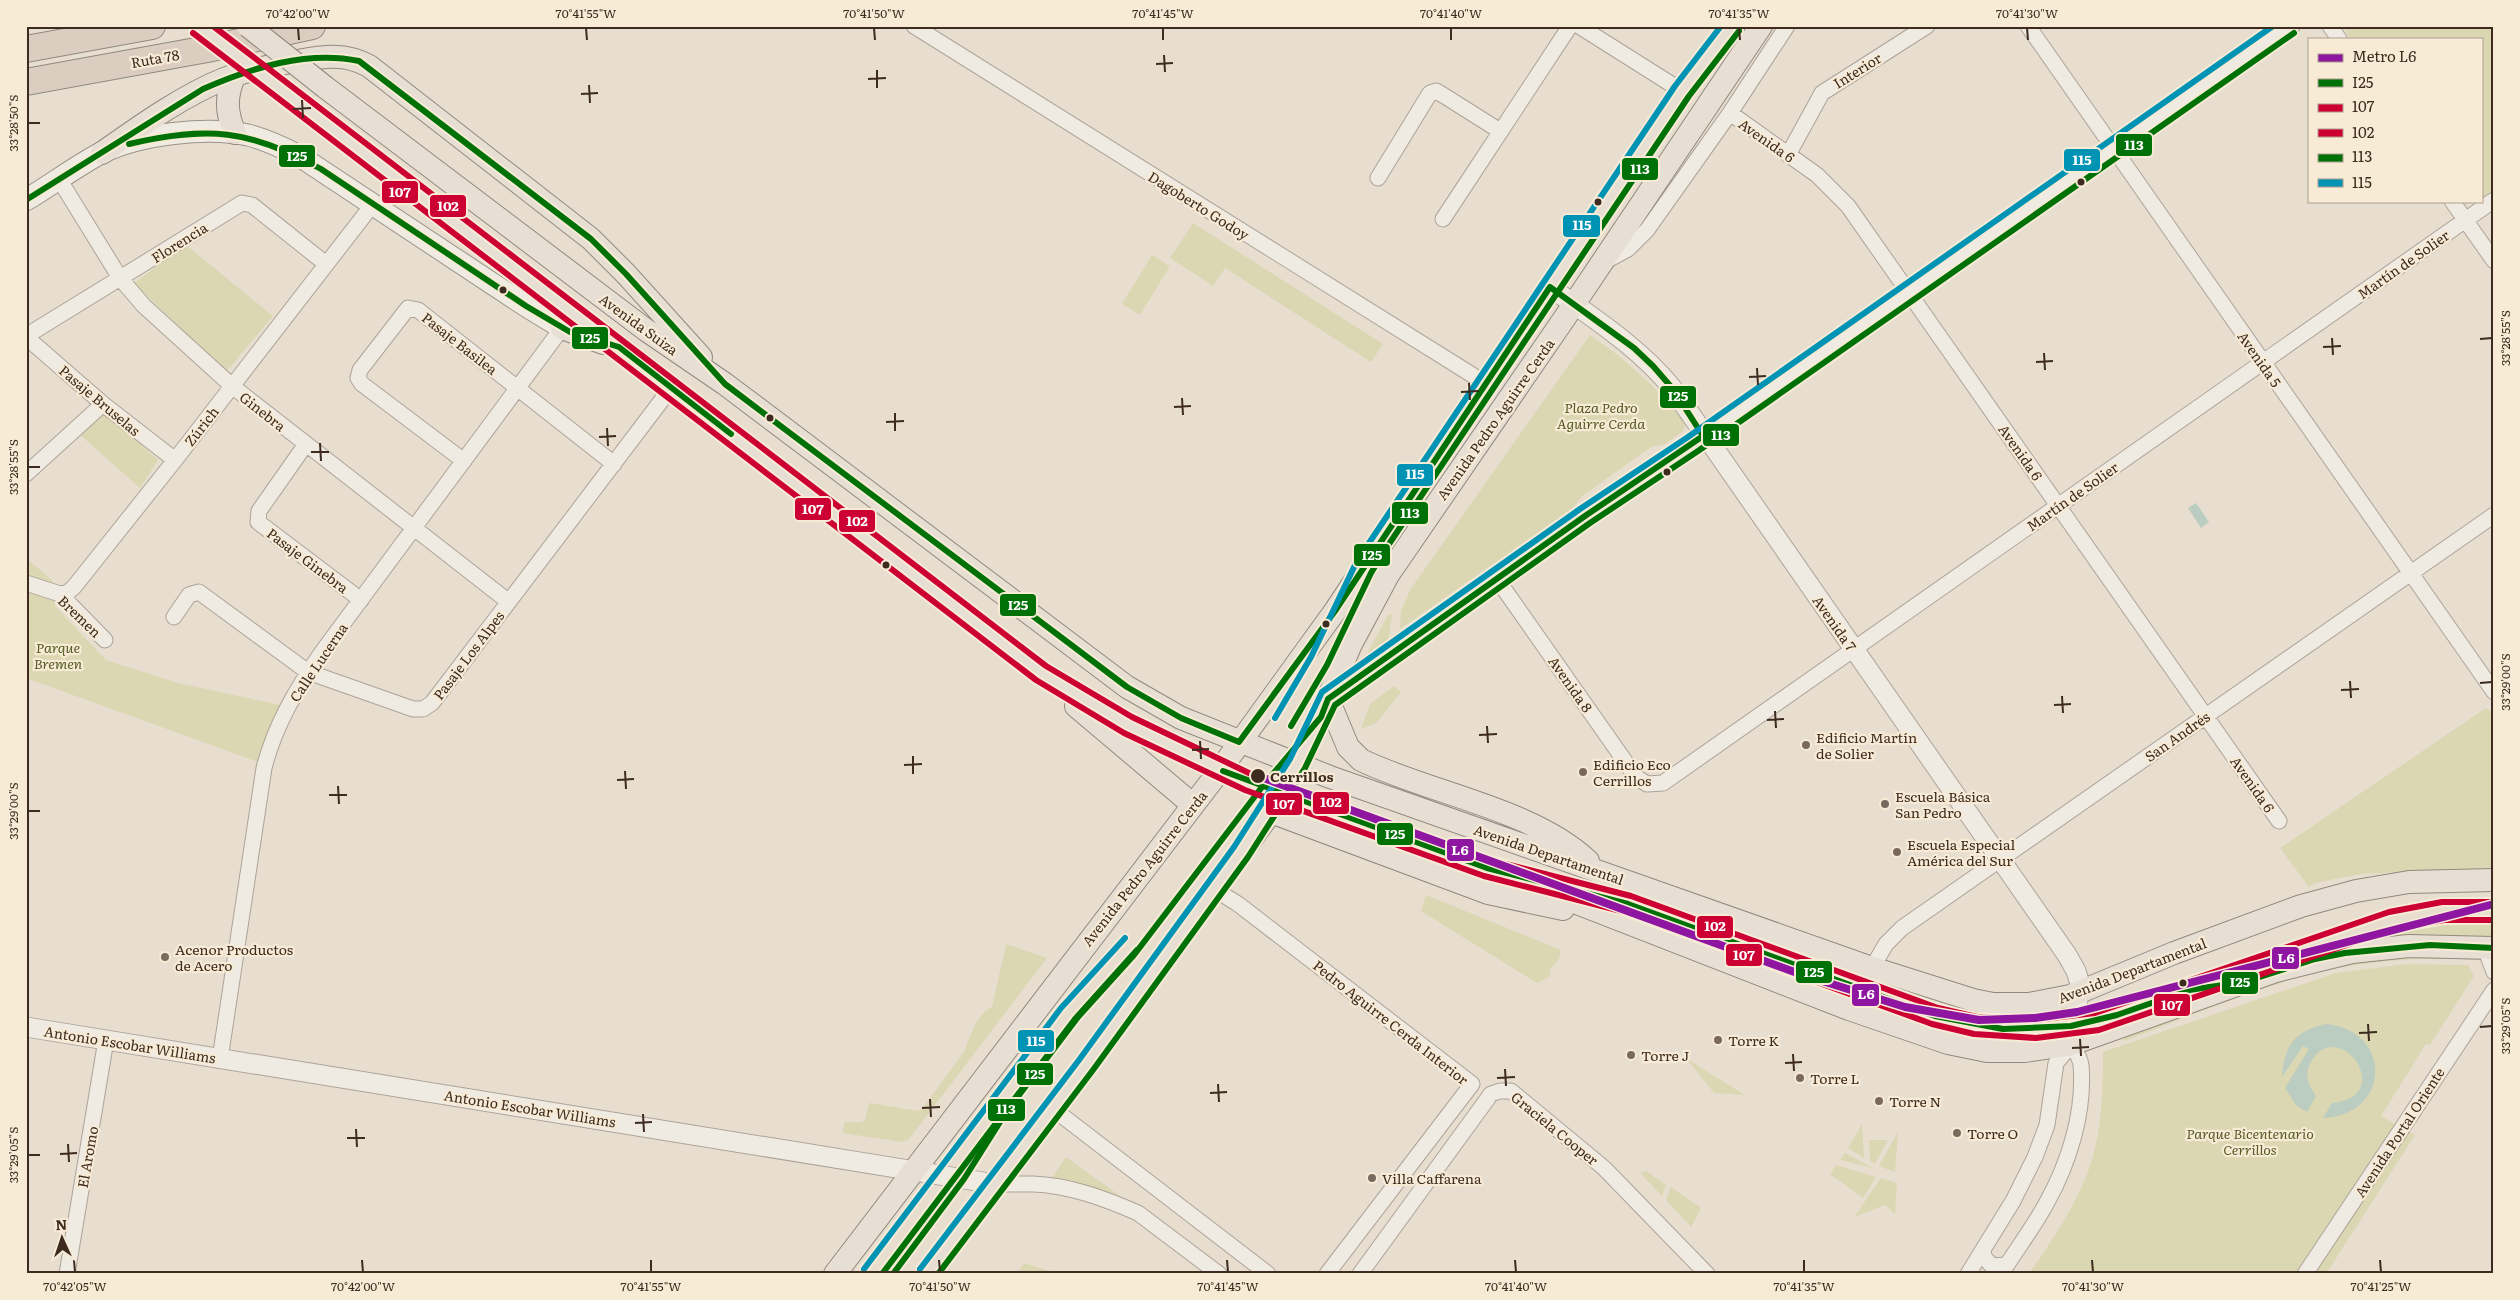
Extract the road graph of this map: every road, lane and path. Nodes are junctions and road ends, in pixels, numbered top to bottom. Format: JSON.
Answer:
{"nodes":[{"id":1,"x":152,"y":26,"type":"edge"},
{"id":2,"x":198,"y":26,"type":"edge"},
{"id":3,"x":248,"y":26,"type":"edge"},
{"id":4,"x":312,"y":26,"type":"edge"},
{"id":5,"x":914,"y":26,"type":"edge"},
{"id":6,"x":1570,"y":26,"type":"edge"},
{"id":7,"x":1579,"y":26,"type":"edge"},
{"id":8,"x":1761,"y":26,"type":"edge"},
{"id":9,"x":1787,"y":26,"type":"edge"},
{"id":10,"x":1927,"y":26,"type":"edge"},
{"id":11,"x":2028,"y":26,"type":"edge"},
{"id":12,"x":2289,"y":26,"type":"edge"},
{"id":13,"x":2330,"y":26,"type":"edge"},
{"id":14,"x":1729,"y":28,"type":"edge"},
{"id":15,"x":2338,"y":38,"type":"edge"},
{"id":16,"x":26,"y":49,"type":"edge"},
{"id":17,"x":235,"y":75,"type":"junction"},
{"id":18,"x":26,"y":82,"type":"edge"},
{"id":19,"x":1682,"y":92,"type":"junction"},
{"id":20,"x":1730,"y":114,"type":"junction"},
{"id":21,"x":1500,"y":132,"type":"junction"},
{"id":22,"x":235,"y":133,"type":"junction"},
{"id":23,"x":2113,"y":149,"type":"junction"},
{"id":24,"x":102,"y":153,"type":"junction"},
{"id":25,"x":1788,"y":155,"type":"junction"},
{"id":26,"x":1378,"y":178,"type":"dead end"},
{"id":27,"x":59,"y":180,"type":"junction"},
{"id":28,"x":26,"y":200,"type":"edge"},
{"id":29,"x":2494,"y":200,"type":"edge"},
{"id":30,"x":2453,"y":202,"type":"edge"},
{"id":31,"x":373,"y":204,"type":"junction"},
{"id":32,"x":1443,"y":219,"type":"dead end"},
{"id":33,"x":2465,"y":220,"type":"junction"},
{"id":34,"x":2494,"y":261,"type":"edge"},
{"id":35,"x":1602,"y":263,"type":"junction"},
{"id":36,"x":326,"y":264,"type":"junction"},
{"id":37,"x":120,"y":278,"type":"junction"},
{"id":38,"x":1550,"y":287,"type":"junction"},
{"id":39,"x":1908,"y":292,"type":"junction"},
{"id":40,"x":1574,"y":304,"type":"junction"},
{"id":41,"x":562,"y":328,"type":"junction"},
{"id":42,"x":26,"y":336,"type":"edge"},
{"id":43,"x":619,"y":347,"type":"junction"},
{"id":44,"x":2263,"y":362,"type":"junction"},
{"id":45,"x":1485,"y":383,"type":"junction"},
{"id":46,"x":725,"y":384,"type":"junction"},
{"id":47,"x":232,"y":386,"type":"junction"},
{"id":48,"x":518,"y":388,"type":"junction"},
{"id":49,"x":671,"y":388,"type":"junction"},
{"id":50,"x":103,"y":404,"type":"junction"},
{"id":51,"x":1704,"y":436,"type":"junction"},
{"id":52,"x":306,"y":444,"type":"junction"},
{"id":53,"x":175,"y":460,"type":"junction"},
{"id":54,"x":464,"y":461,"type":"junction"},
{"id":55,"x":614,"y":464,"type":"junction"},
{"id":56,"x":26,"y":474,"type":"edge"},
{"id":57,"x":2058,"y":506,"type":"junction"},
{"id":58,"x":2494,"y":515,"type":"edge"},
{"id":59,"x":415,"y":528,"type":"junction"},
{"id":60,"x":2410,"y":573,"type":"junction"},
{"id":61,"x":1497,"y":579,"type":"junction"},
{"id":62,"x":26,"y":584,"type":"edge"},
{"id":63,"x":60,"y":594,"type":"junction"},
{"id":64,"x":361,"y":600,"type":"junction"},
{"id":65,"x":509,"y":602,"type":"junction"},
{"id":66,"x":174,"y":617,"type":"dead end"},
{"id":67,"x":105,"y":640,"type":"dead end"},
{"id":68,"x":1853,"y":650,"type":"junction"},
{"id":69,"x":308,"y":672,"type":"junction"},
{"id":70,"x":1041,"y":673,"type":"junction"},
{"id":71,"x":2494,"y":692,"type":"edge"},
{"id":72,"x":1328,"y":699,"type":"junction"},
{"id":73,"x":2206,"y":716,"type":"junction"},
{"id":74,"x":1239,"y":742,"type":"junction"},
{"id":75,"x":1265,"y":752,"type":"joint"},
{"id":76,"x":1297,"y":765,"type":"junction"},
{"id":77,"x":1220,"y":770,"type":"junction"},
{"id":78,"x":1647,"y":784,"type":"joint"},
{"id":79,"x":1276,"y":803,"type":"junction"},
{"id":80,"x":1193,"y":805,"type":"junction"},
{"id":81,"x":2279,"y":822,"type":"dead end"},
{"id":82,"x":2000,"y":860,"type":"junction"},
{"id":83,"x":1600,"y":872,"type":"junction"},
{"id":84,"x":2494,"y":880,"type":"edge"},
{"id":85,"x":1214,"y":889,"type":"junction"},
{"id":86,"x":2489,"y":947,"type":"edge"},
{"id":87,"x":1872,"y":968,"type":"junction"},
{"id":88,"x":2494,"y":972,"type":"edge"},
{"id":89,"x":2494,"y":990,"type":"edge"},
{"id":90,"x":2080,"y":992,"type":"junction"},
{"id":91,"x":26,"y":1027,"type":"edge"},
{"id":92,"x":106,"y":1040,"type":"junction"},
{"id":93,"x":2072,"y":1044,"type":"junction"},
{"id":94,"x":220,"y":1059,"type":"junction"},
{"id":95,"x":1052,"y":1108,"type":"junction"},
{"id":96,"x":913,"y":1170,"type":"junction"},
{"id":97,"x":994,"y":1184,"type":"junction"},
{"id":98,"x":1983,"y":1250,"type":"junction"},
{"id":99,"x":2004,"y":1269,"type":"edge"},
{"id":100,"x":67,"y":1274,"type":"edge"},
{"id":101,"x":835,"y":1274,"type":"edge"},
{"id":102,"x":927,"y":1274,"type":"edge"},
{"id":103,"x":1218,"y":1274,"type":"edge"},
{"id":104,"x":1268,"y":1274,"type":"edge"},
{"id":105,"x":1327,"y":1274,"type":"edge"},
{"id":106,"x":1360,"y":1274,"type":"edge"},
{"id":107,"x":1707,"y":1274,"type":"edge"},
{"id":108,"x":1968,"y":1274,"type":"edge"},
{"id":109,"x":2305,"y":1274,"type":"edge"}],
"edges":[{"from":1,"to":16,"type":"highway"},
{"from":2,"to":43,"type":"main road","bridge":true},
{"from":3,"to":46,"type":"main road","name":"Avenida Suiza","bridge":true},
{"from":4,"to":18,"type":"highway","name":"Ruta 78"},
{"from":5,"to":45,"type":"street","name":"Dagoberto Godoy"},
{"from":6,"to":21,"type":"street"},
{"from":7,"to":19,"type":"street"},
{"from":8,"to":35,"type":"main road","name":"Avenida Pedro Aguirre Cerda"},
{"from":9,"to":20,"type":"street","name":"Avenida Pedro Aguirre Cerda"},
{"from":10,"to":25,"type":"street","name":"Interior"},
{"from":11,"to":23,"type":"street","name":"Avenida 5"},
{"from":12,"to":23,"type":"main road"},
{"from":13,"to":15,"type":"street"},
{"from":14,"to":19,"type":"main road","name":"Avenida Pedro Aguirre Cerda"},
{"from":17,"to":22,"type":"main road"},
{"from":17,"to":24,"type":"main road"},
{"from":17,"to":46,"type":"main road"},
{"from":19,"to":38,"type":"main road","name":"Avenida Pedro Aguirre Cerda"},
{"from":20,"to":25,"type":"street","name":"Avenida 6"},
{"from":20,"to":35,"type":"street","name":"Avenida Pedro Aguirre Cerda"},
{"from":21,"to":26,"type":"street"},
{"from":21,"to":32,"type":"street"},
{"from":22,"to":24,"type":"main road"},
{"from":22,"to":31,"type":"main road"},
{"from":23,"to":39,"type":"main road"},
{"from":23,"to":44,"type":"street","name":"Avenida 5"},
{"from":24,"to":27,"type":"main road"},
{"from":25,"to":39,"type":"street","name":"Avenida 6"},
{"from":27,"to":28,"type":"main road"},
{"from":27,"to":37,"type":"street","name":"Ginebra"},
{"from":29,"to":33,"type":"street","name":"Martín de Solier"},
{"from":30,"to":33,"type":"street"},
{"from":31,"to":36,"type":"street","name":"Zúrich"},
{"from":31,"to":41,"type":"main road"},
{"from":33,"to":34,"type":"street"},
{"from":33,"to":44,"type":"street","name":"Martín de Solier"},
{"from":35,"to":40,"type":"main road","name":"Avenida Pedro Aguirre Cerda"},
{"from":36,"to":37,"type":"street","name":"Florencia"},
{"from":36,"to":47,"type":"street","name":"Zúrich"},
{"from":37,"to":42,"type":"street","name":"Florencia"},
{"from":37,"to":47,"type":"street","name":"Ginebra"},
{"from":38,"to":40,"type":"street","name":"Avenida 7"},
{"from":38,"to":45,"type":"main road","name":"Avenida Pedro Aguirre Cerda"},
{"from":39,"to":51,"type":"main road"},
{"from":39,"to":57,"type":"street","name":"Avenida 6"},
{"from":40,"to":51,"type":"street","name":"Avenida 7"},
{"from":40,"to":72,"type":"main road","name":"Avenida Pedro Aguirre Cerda"},
{"from":41,"to":43,"type":"main road"},
{"from":41,"to":48,"type":"street","name":"Calle Lucerna"},
{"from":42,"to":50,"type":"street","name":"Pasaje Bruselas"},
{"from":43,"to":49,"type":"main road"},
{"from":44,"to":57,"type":"street","name":"Martín de Solier"},
{"from":44,"to":60,"type":"street","name":"Avenida 5"},
{"from":45,"to":74,"type":"main road","name":"Avenida Pedro Aguirre Cerda"},
{"from":46,"to":74,"type":"main road","name":"Avenida Suiza"},
{"from":47,"to":52,"type":"street","name":"Ginebra"},
{"from":47,"to":53,"type":"street","name":"Zúrich"},
{"from":48,"to":54,"type":"street","name":"Calle Lucerna"},
{"from":48,"to":54,"type":"street","name":"Pasaje Basilea"},
{"from":48,"to":55,"type":"street","name":"Pasaje Basilea"},
{"from":49,"to":55,"type":"street","name":"Pasaje Los Alpes"},
{"from":49,"to":70,"type":"main road"},
{"from":50,"to":53,"type":"street","name":"Pasaje Bruselas"},
{"from":50,"to":56,"type":"street"},
{"from":51,"to":61,"type":"main road"},
{"from":51,"to":68,"type":"street","name":"Avenida 7"},
{"from":52,"to":59,"type":"street","name":"Ginebra"},
{"from":52,"to":64,"type":"street","name":"Pasaje Ginebra"},
{"from":53,"to":63,"type":"street","name":"Zúrich"},
{"from":54,"to":59,"type":"street","name":"Calle Lucerna"},
{"from":55,"to":65,"type":"street","name":"Pasaje Los Alpes"},
{"from":57,"to":68,"type":"street","name":"Martín de Solier"},
{"from":57,"to":73,"type":"street","name":"Avenida 6"},
{"from":58,"to":60,"type":"street","name":"San Andrés"},
{"from":59,"to":64,"type":"street","name":"Calle Lucerna"},
{"from":59,"to":65,"type":"street","name":"Ginebra"},
{"from":60,"to":71,"type":"street","name":"Avenida 5"},
{"from":60,"to":73,"type":"street","name":"San Andrés"},
{"from":61,"to":72,"type":"main road"},
{"from":61,"to":78,"type":"street","name":"Avenida 8"},
{"from":62,"to":63,"type":"street","name":"Bremen"},
{"from":63,"to":67,"type":"street","name":"Bremen"},
{"from":64,"to":69,"type":"street","name":"Calle Lucerna"},
{"from":65,"to":69,"type":"street","name":"Pasaje Los Alpes"},
{"from":66,"to":69,"type":"street","name":"Pasaje Los Alpes"},
{"from":68,"to":78,"type":"street","name":"Martín de Solier"},
{"from":68,"to":82,"type":"street","name":"Avenida 7"},
{"from":69,"to":94,"type":"street","name":"Calle Lucerna"},
{"from":70,"to":77,"type":"main road"},
{"from":70,"to":80,"type":"main road"},
{"from":72,"to":76,"type":"main road","name":"Avenida Pedro Aguirre Cerda"},
{"from":72,"to":83,"type":"main road"},
{"from":73,"to":81,"type":"street","name":"Avenida 6"},
{"from":73,"to":82,"type":"street","name":"San Andrés"},
{"from":74,"to":75,"type":"main road","name":"Avenida Suiza"},
{"from":74,"to":77,"type":"main road","name":"Avenida Pedro Aguirre Cerda"},
{"from":75,"to":76,"type":"main road","name":"Avenida Departamental"},
{"from":76,"to":79,"type":"main road","name":"Avenida Pedro Aguirre Cerda"},
{"from":76,"to":83,"type":"main road","name":"Avenida Departamental"},
{"from":77,"to":79,"type":"main road"},
{"from":77,"to":80,"type":"main road","name":"Avenida Pedro Aguirre Cerda"},
{"from":79,"to":85,"type":"main road","name":"Avenida Pedro Aguirre Cerda"},
{"from":79,"to":93,"type":"main road"},
{"from":80,"to":96,"type":"main road","name":"Avenida Pedro Aguirre Cerda"},
{"from":82,"to":87,"type":"street","name":"San Andrés"},
{"from":82,"to":90,"type":"street","name":"Avenida 7"},
{"from":83,"to":87,"type":"main road","name":"Avenida Departamental"},
{"from":84,"to":90,"type":"main road","name":"Avenida Departamental"},
{"from":85,"to":95,"type":"main road","name":"Avenida Pedro Aguirre Cerda"},
{"from":85,"to":105,"type":"street","name":"Pedro Aguirre Cerda Interior"},
{"from":86,"to":88,"type":"street"},
{"from":86,"to":93,"type":"main road"},
{"from":87,"to":90,"type":"main road","name":"Avenida Departamental"},
{"from":89,"to":109,"type":"street","name":"Avenida Portal Oriente"},
{"from":90,"to":93,"type":"street"},
{"from":91,"to":92,"type":"street","name":"Antonio Escobar Williams"},
{"from":92,"to":94,"type":"street","name":"Antonio Escobar Williams"},
{"from":92,"to":100,"type":"street","name":"El Aromo"},
{"from":93,"to":98,"type":"street"},
{"from":93,"to":99,"type":"street"},
{"from":94,"to":96,"type":"street","name":"Antonio Escobar Williams"},
{"from":95,"to":97,"type":"main road","name":"Avenida Pedro Aguirre Cerda"},
{"from":95,"to":104,"type":"street"},
{"from":96,"to":97,"type":"street","name":"Antonio Escobar Williams"},
{"from":96,"to":101,"type":"main road","name":"Avenida Pedro Aguirre Cerda"},
{"from":97,"to":102,"type":"main road","name":"Avenida Pedro Aguirre Cerda"},
{"from":97,"to":103,"type":"street","name":"Antonio Escobar Williams"},
{"from":98,"to":99,"type":"street"},
{"from":98,"to":108,"type":"street"},
{"from":106,"to":107,"type":"street","name":"Graciela Cooper"}]}
